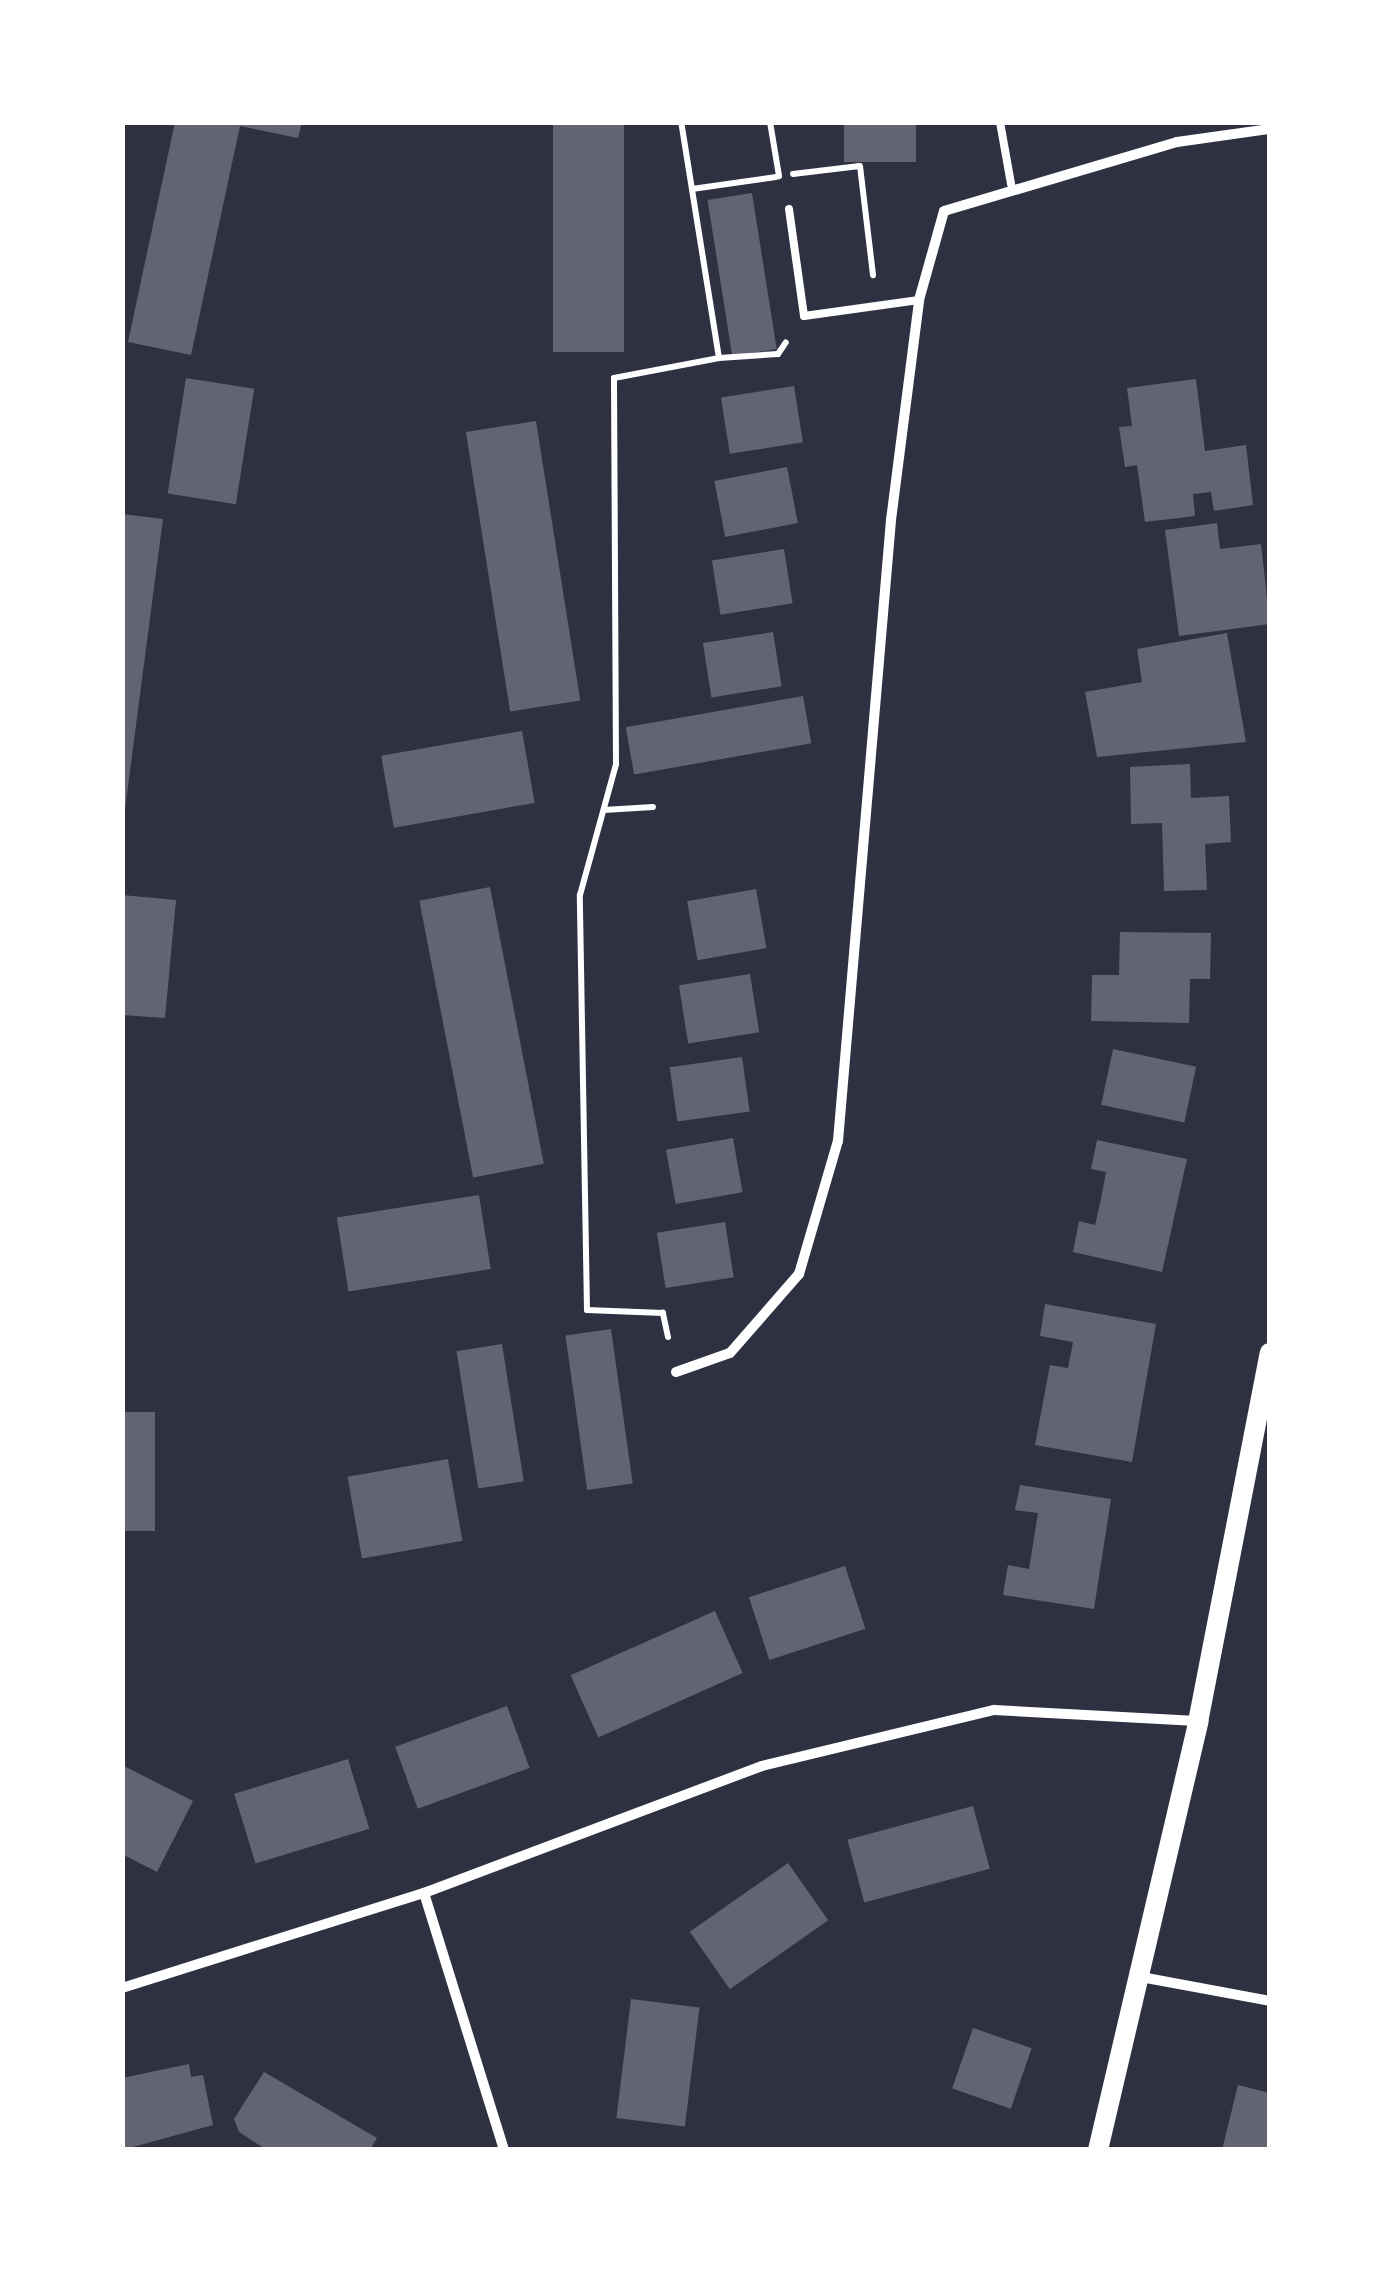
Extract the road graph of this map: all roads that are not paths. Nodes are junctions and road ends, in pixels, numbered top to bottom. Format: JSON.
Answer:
{"nodes":[{"id":1,"x":1000,"y":122,"type":"edge"},
{"id":2,"x":1270,"y":129,"type":"edge"},
{"id":3,"x":1011,"y":184,"type":"junction"},
{"id":4,"x":789,"y":210,"type":"dead end"},
{"id":5,"x":920,"y":300,"type":"junction"},
{"id":6,"x":1270,"y":1353,"type":"edge"},
{"id":7,"x":676,"y":1372,"type":"road end"},
{"id":8,"x":1198,"y":1722,"type":"junction"},
{"id":9,"x":424,"y":1893,"type":"junction"},
{"id":10,"x":1141,"y":1978,"type":"junction"},
{"id":11,"x":122,"y":1988,"type":"edge"},
{"id":12,"x":1270,"y":2002,"type":"edge"},
{"id":13,"x":504,"y":2150,"type":"edge"},
{"id":14,"x":1098,"y":2150,"type":"edge"}],
"edges":[{"from":1,"to":3,"type":"lane"},
{"from":2,"to":3,"type":"street"},
{"from":3,"to":5,"type":"street"},
{"from":4,"to":5,"type":"lane"},
{"from":5,"to":7,"type":"street"},
{"from":6,"to":8,"type":"main road"},
{"from":8,"to":9,"type":"street"},
{"from":8,"to":10,"type":"main road"},
{"from":9,"to":11,"type":"street"},
{"from":9,"to":13,"type":"street"},
{"from":10,"to":12,"type":"street"},
{"from":10,"to":14,"type":"main road"}]}
